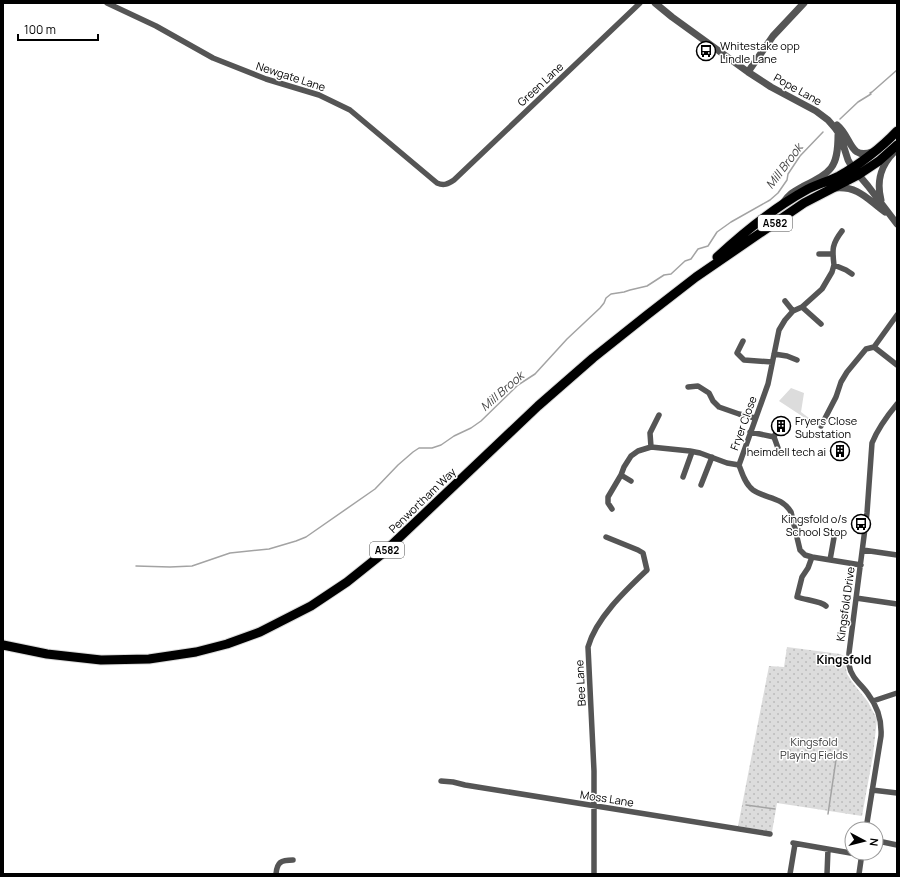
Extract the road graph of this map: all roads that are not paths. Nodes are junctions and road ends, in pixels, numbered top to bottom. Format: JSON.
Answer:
{"nodes":[{"id":1,"x":107,"y":3,"type":"edge"},
{"id":2,"x":640,"y":3,"type":"edge"},
{"id":3,"x":655,"y":3,"type":"edge"},
{"id":4,"x":804,"y":3,"type":"edge"},
{"id":5,"x":748,"y":72,"type":"junction"},
{"id":6,"x":828,"y":120,"type":"junction"},
{"id":7,"x":838,"y":131,"type":"junction"},
{"id":8,"x":897,"y":131,"type":"edge"},
{"id":9,"x":897,"y":145,"type":"edge"},
{"id":10,"x":878,"y":149,"type":"junction"},
{"id":11,"x":897,"y":150,"type":"edge"},
{"id":12,"x":852,"y":167,"type":"junction"},
{"id":13,"x":858,"y":175,"type":"junction"},
{"id":14,"x":454,"y":180,"type":"joint"},
{"id":15,"x":831,"y":188,"type":"junction"},
{"id":16,"x":882,"y":204,"type":"junction"},
{"id":17,"x":780,"y":206,"type":"junction"},
{"id":18,"x":889,"y":214,"type":"junction"},
{"id":19,"x":897,"y":224,"type":"edge"},
{"id":20,"x":842,"y":231,"type":"dead end"},
{"id":21,"x":819,"y":254,"type":"dead end"},
{"id":22,"x":832,"y":254,"type":"junction"},
{"id":23,"x":834,"y":265,"type":"junction"},
{"id":24,"x":852,"y":274,"type":"dead end"},
{"id":25,"x":696,"y":277,"type":"junction"},
{"id":26,"x":785,"y":301,"type":"dead end"},
{"id":27,"x":802,"y":307,"type":"junction"},
{"id":28,"x":793,"y":311,"type":"junction"},
{"id":29,"x":897,"y":314,"type":"edge"},
{"id":30,"x":821,"y":324,"type":"dead end"},
{"id":31,"x":743,"y":341,"type":"dead end"},
{"id":32,"x":874,"y":347,"type":"junction"},
{"id":33,"x":774,"y":354,"type":"junction"},
{"id":34,"x":797,"y":360,"type":"dead end"},
{"id":35,"x":772,"y":362,"type":"junction"},
{"id":36,"x":897,"y":365,"type":"edge"},
{"id":37,"x":688,"y":387,"type":"dead end"},
{"id":38,"x":897,"y":404,"type":"edge"},
{"id":39,"x":658,"y":415,"type":"dead end"},
{"id":40,"x":755,"y":418,"type":"junction"},
{"id":41,"x":821,"y":426,"type":"dead end"},
{"id":42,"x":777,"y":430,"type":"dead end"},
{"id":43,"x":750,"y":432,"type":"junction"},
{"id":44,"x":774,"y":436,"type":"junction"},
{"id":45,"x":651,"y":447,"type":"junction"},
{"id":46,"x":778,"y":448,"type":"dead end"},
{"id":47,"x":692,"y":452,"type":"junction"},
{"id":48,"x":712,"y":457,"type":"junction"},
{"id":49,"x":739,"y":465,"type":"junction"},
{"id":50,"x":621,"y":475,"type":"junction"},
{"id":51,"x":683,"y":477,"type":"dead end"},
{"id":52,"x":631,"y":481,"type":"dead end"},
{"id":53,"x":701,"y":485,"type":"dead end"},
{"id":54,"x":612,"y":509,"type":"dead end"},
{"id":55,"x":835,"y":532,"type":"dead end"},
{"id":56,"x":606,"y":537,"type":"dead end"},
{"id":57,"x":863,"y":550,"type":"junction"},
{"id":58,"x":897,"y":556,"type":"edge"},
{"id":59,"x":812,"y":557,"type":"junction"},
{"id":60,"x":830,"y":560,"type":"junction"},
{"id":61,"x":861,"y":565,"type":"junction"},
{"id":62,"x":856,"y":598,"type":"junction"},
{"id":63,"x":897,"y":604,"type":"edge"},
{"id":64,"x":826,"y":606,"type":"dead end"},
{"id":65,"x":3,"y":645,"type":"edge"},
{"id":66,"x":897,"y":693,"type":"edge"},
{"id":67,"x":873,"y":701,"type":"junction"},
{"id":68,"x":441,"y":781,"type":"dead end"},
{"id":69,"x":872,"y":790,"type":"junction"},
{"id":70,"x":897,"y":793,"type":"edge"},
{"id":71,"x":594,"y":806,"type":"junction"},
{"id":72,"x":867,"y":821,"type":"edge"},
{"id":73,"x":770,"y":834,"type":"dead end"},
{"id":74,"x":884,"y":842,"type":"edge"},
{"id":75,"x":897,"y":845,"type":"edge"},
{"id":76,"x":828,"y":849,"type":"junction"},
{"id":77,"x":844,"y":851,"type":"edge"},
{"id":78,"x":293,"y":860,"type":"dead end"},
{"id":79,"x":861,"y":861,"type":"edge"},
{"id":80,"x":276,"y":874,"type":"edge"},
{"id":81,"x":594,"y":874,"type":"edge"},
{"id":82,"x":790,"y":874,"type":"edge"},
{"id":83,"x":827,"y":874,"type":"edge"},
{"id":84,"x":859,"y":874,"type":"edge"}],
"edges":[{"from":1,"to":14,"type":"street","name":"Newgate Lane"},
{"from":2,"to":14,"type":"street","name":"Green Lane"},
{"from":3,"to":5,"type":"street","name":"Pope Lane"},
{"from":4,"to":5,"type":"street"},
{"from":5,"to":6,"type":"street","name":"Pope Lane"},
{"from":6,"to":7,"type":"street","name":"Pope Lane"},
{"from":6,"to":10,"type":"street"},
{"from":7,"to":12,"type":"street","name":"Pope Lane"},
{"from":7,"to":17,"type":"street"},
{"from":8,"to":10,"type":"highway","number":"A582"},
{"from":9,"to":13,"type":"highway","number":"A582"},
{"from":10,"to":12,"type":"highway","number":"A582"},
{"from":11,"to":16,"type":"street"},
{"from":12,"to":13,"type":"street","name":"Pope Lane"},
{"from":12,"to":17,"type":"highway","name":"Penwortham Way","number":"A582"},
{"from":13,"to":15,"type":"highway","name":"Penwortham Way","number":"A582"},
{"from":13,"to":16,"type":"street","name":"Pope Lane"},
{"from":15,"to":18,"type":"street"},
{"from":15,"to":25,"type":"highway","name":"Penwortham Way","number":"A582"},
{"from":16,"to":18,"type":"street","name":"Pope Lane"},
{"from":17,"to":25,"type":"highway","name":"Penwortham Way","number":"A582"},
{"from":18,"to":19,"type":"street","name":"Pope Lane"},
{"from":20,"to":22,"type":"street"},
{"from":21,"to":22,"type":"street"},
{"from":22,"to":23,"type":"street"},
{"from":23,"to":24,"type":"street"},
{"from":23,"to":27,"type":"street","name":"Fryer Close"},
{"from":25,"to":65,"type":"highway","name":"Penwortham Way","number":"A582"},
{"from":26,"to":28,"type":"street"},
{"from":27,"to":28,"type":"street","name":"Fryer Close"},
{"from":27,"to":30,"type":"street"},
{"from":28,"to":33,"type":"street","name":"Fryer Close"},
{"from":29,"to":32,"type":"street"},
{"from":31,"to":35,"type":"street"},
{"from":32,"to":36,"type":"street"},
{"from":32,"to":41,"type":"street"},
{"from":33,"to":34,"type":"street"},
{"from":33,"to":35,"type":"street","name":"Fryer Close"},
{"from":35,"to":40,"type":"street","name":"Fryer Close"},
{"from":37,"to":40,"type":"street"},
{"from":38,"to":57,"type":"street","name":"Kingsfold Drive"},
{"from":39,"to":45,"type":"street"},
{"from":40,"to":43,"type":"street","name":"Fryer Close"},
{"from":42,"to":44,"type":"street"},
{"from":43,"to":44,"type":"street"},
{"from":43,"to":49,"type":"street","name":"Fryer Close"},
{"from":44,"to":46,"type":"street"},
{"from":45,"to":47,"type":"street"},
{"from":45,"to":50,"type":"street"},
{"from":47,"to":48,"type":"street"},
{"from":47,"to":51,"type":"street"},
{"from":48,"to":49,"type":"street"},
{"from":48,"to":53,"type":"street"},
{"from":49,"to":59,"type":"street","name":"Fryer Close"},
{"from":50,"to":52,"type":"street"},
{"from":50,"to":54,"type":"street"},
{"from":55,"to":60,"type":"street"},
{"from":56,"to":71,"type":"street","name":"Bee Lane"},
{"from":57,"to":58,"type":"street"},
{"from":57,"to":61,"type":"street","name":"Kingsfold Drive"},
{"from":59,"to":60,"type":"street"},
{"from":59,"to":64,"type":"street"},
{"from":60,"to":61,"type":"street"},
{"from":61,"to":62,"type":"street","name":"Kingsfold Drive"},
{"from":62,"to":63,"type":"street"},
{"from":62,"to":67,"type":"street","name":"Kingsfold Drive"},
{"from":66,"to":67,"type":"street"},
{"from":67,"to":69,"type":"street","name":"Kingsfold Drive"},
{"from":68,"to":71,"type":"street","name":"Moss Lane"},
{"from":69,"to":70,"type":"street"},
{"from":69,"to":72,"type":"street","name":"Kingsfold Drive"},
{"from":71,"to":73,"type":"street","name":"Moss Lane"},
{"from":71,"to":81,"type":"street","name":"Bee Lane"},
{"from":74,"to":75,"type":"street"},
{"from":76,"to":77,"type":"street"},
{"from":76,"to":82,"type":"street"},
{"from":76,"to":83,"type":"street"},
{"from":78,"to":80,"type":"street"},
{"from":79,"to":84,"type":"street"}]}
